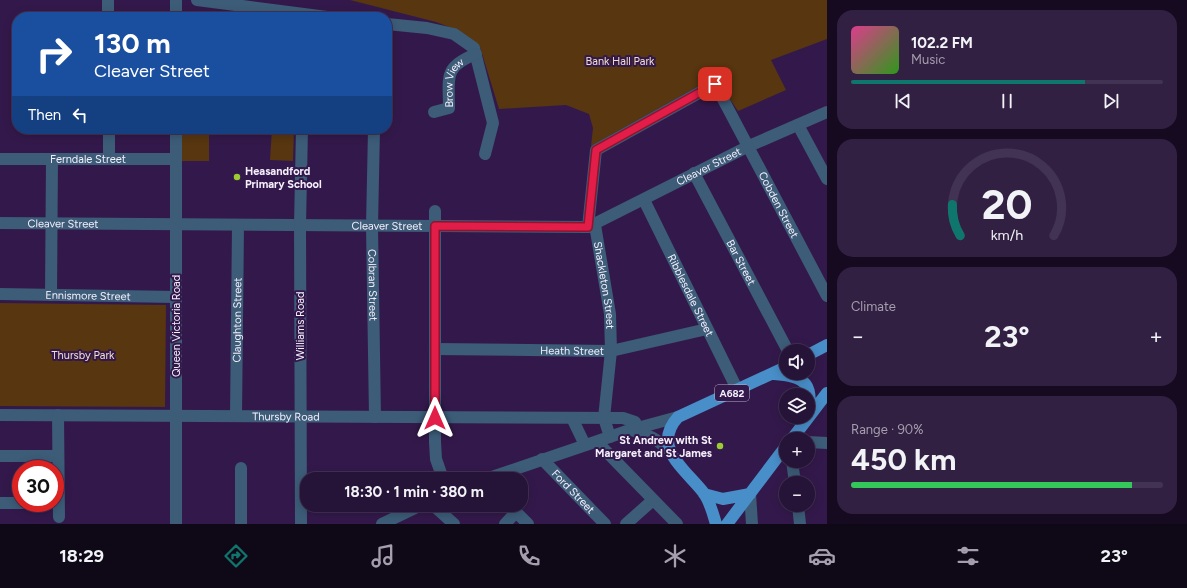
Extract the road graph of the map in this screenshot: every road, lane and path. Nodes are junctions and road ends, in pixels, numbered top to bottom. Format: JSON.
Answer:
{"nodes":[{"id":1,"x":108,"y":0,"type":"edge"},
{"id":2,"x":176,"y":0,"type":"edge"},
{"id":3,"x":197,"y":0,"type":"edge"},
{"id":4,"x":108,"y":12,"type":"edge"},
{"id":5,"x":176,"y":12,"type":"edge"},
{"id":6,"x":274,"y":12,"type":"edge"},
{"id":7,"x":392,"y":24,"type":"edge"},
{"id":8,"x":476,"y":54,"type":"junction"},
{"id":9,"x":434,"y":112,"type":"dead end"},
{"id":10,"x":827,"y":112,"type":"edge"},
{"id":11,"x":731,"y":113,"type":"joint"},
{"id":12,"x":798,"y":124,"type":"junction"},
{"id":13,"x":109,"y":134,"type":"edge"},
{"id":14,"x":176,"y":134,"type":"edge"},
{"id":15,"x":302,"y":134,"type":"edge"},
{"id":16,"x":374,"y":134,"type":"edge"},
{"id":17,"x":749,"y":146,"type":"junction"},
{"id":18,"x":485,"y":154,"type":"dead end"},
{"id":19,"x":0,"y":159,"type":"edge"},
{"id":20,"x":52,"y":159,"type":"junction"},
{"id":21,"x":109,"y":159,"type":"junction"},
{"id":22,"x":176,"y":159,"type":"junction"},
{"id":23,"x":694,"y":173,"type":"junction"},
{"id":24,"x":827,"y":180,"type":"edge"},
{"id":25,"x":644,"y":200,"type":"junction"},
{"id":26,"x":435,"y":211,"type":"dead end"},
{"id":27,"x":0,"y":223,"type":"edge"},
{"id":28,"x":53,"y":223,"type":"junction"},
{"id":29,"x":177,"y":224,"type":"junction"},
{"id":30,"x":238,"y":225,"type":"junction"},
{"id":31,"x":300,"y":225,"type":"junction"},
{"id":32,"x":372,"y":226,"type":"junction"},
{"id":33,"x":435,"y":226,"type":"junction"},
{"id":34,"x":592,"y":226,"type":"junction"},
{"id":35,"x":0,"y":294,"type":"edge"},
{"id":36,"x":51,"y":295,"type":"junction"},
{"id":37,"x":827,"y":296,"type":"edge"},
{"id":38,"x":176,"y":297,"type":"junction"},
{"id":39,"x":707,"y":329,"type":"junction"},
{"id":40,"x":784,"y":344,"type":"edge"},
{"id":41,"x":827,"y":345,"type":"edge"},
{"id":42,"x":435,"y":349,"type":"junction"},
{"id":43,"x":611,"y":351,"type":"junction"},
{"id":44,"x":815,"y":351,"type":"edge"},
{"id":45,"x":779,"y":371,"type":"edge"},
{"id":46,"x":773,"y":374,"type":"junction"},
{"id":47,"x":806,"y":388,"type":"edge"},
{"id":48,"x":738,"y":391,"type":"junction"},
{"id":49,"x":827,"y":393,"type":"edge"},
{"id":50,"x":815,"y":408,"type":"edge"},
{"id":51,"x":58,"y":414,"type":"junction"},
{"id":52,"x":0,"y":415,"type":"edge"},
{"id":53,"x":176,"y":415,"type":"junction"},
{"id":54,"x":236,"y":416,"type":"junction"},
{"id":55,"x":301,"y":416,"type":"junction"},
{"id":56,"x":375,"y":417,"type":"junction"},
{"id":57,"x":678,"y":417,"type":"junction"},
{"id":58,"x":435,"y":418,"type":"junction"},
{"id":59,"x":572,"y":418,"type":"junction"},
{"id":60,"x":604,"y":418,"type":"junction"},
{"id":61,"x":634,"y":429,"type":"junction"},
{"id":62,"x":610,"y":437,"type":"junction"},
{"id":63,"x":815,"y":442,"type":"edge"},
{"id":64,"x":591,"y":443,"type":"junction"},
{"id":65,"x":827,"y":443,"type":"edge"},
{"id":66,"x":669,"y":452,"type":"junction"},
{"id":67,"x":779,"y":455,"type":"edge"},
{"id":68,"x":0,"y":456,"type":"edge"},
{"id":69,"x":58,"y":456,"type":"junction"},
{"id":70,"x":542,"y":459,"type":"junction"},
{"id":71,"x":58,"y":460,"type":"edge"},
{"id":72,"x":241,"y":468,"type":"dead end"},
{"id":73,"x":441,"y":472,"type":"edge"},
{"id":74,"x":506,"y":472,"type":"edge"},
{"id":75,"x":704,"y":494,"type":"junction"},
{"id":76,"x":750,"y":494,"type":"junction"},
{"id":77,"x":653,"y":500,"type":"junction"},
{"id":78,"x":0,"y":503,"type":"edge"},
{"id":79,"x":12,"y":503,"type":"edge"},
{"id":80,"x":58,"y":512,"type":"edge"},
{"id":81,"x":407,"y":512,"type":"edge"},
{"id":82,"x":441,"y":512,"type":"edge"},
{"id":83,"x":511,"y":512,"type":"edge"},
{"id":84,"x":516,"y":512,"type":"edge"},
{"id":85,"x":799,"y":512,"type":"edge"},
{"id":86,"x":59,"y":517,"type":"dead end"},
{"id":87,"x":176,"y":524,"type":"edge"},
{"id":88,"x":241,"y":524,"type":"edge"},
{"id":89,"x":301,"y":524,"type":"edge"},
{"id":90,"x":382,"y":524,"type":"edge"},
{"id":91,"x":454,"y":524,"type":"edge"},
{"id":92,"x":505,"y":524,"type":"edge"},
{"id":93,"x":528,"y":524,"type":"edge"},
{"id":94,"x":605,"y":524,"type":"edge"},
{"id":95,"x":626,"y":524,"type":"edge"},
{"id":96,"x":677,"y":524,"type":"edge"},
{"id":97,"x":716,"y":524,"type":"edge"},
{"id":98,"x":727,"y":524,"type":"edge"},
{"id":99,"x":752,"y":524,"type":"edge"},
{"id":100,"x":800,"y":524,"type":"edge"}],
"edges":[{"from":1,"to":4,"type":"street"},
{"from":2,"to":5,"type":"street"},
{"from":3,"to":6,"type":"street"},
{"from":7,"to":8,"type":"street"},
{"from":8,"to":9,"type":"street","name":"Brow View"},
{"from":8,"to":18,"type":"street"},
{"from":10,"to":12,"type":"street","name":"Cleaver Street"},
{"from":11,"to":17,"type":"street","name":"Cobden Street"},
{"from":11,"to":34,"type":"street","name":"Shackleton Street"},
{"from":12,"to":17,"type":"street","name":"Cleaver Street"},
{"from":12,"to":24,"type":"street"},
{"from":13,"to":21,"type":"street"},
{"from":14,"to":22,"type":"street","name":"Queen Victoria Road"},
{"from":15,"to":31,"type":"street","name":"Williams Road"},
{"from":16,"to":32,"type":"street","name":"Colbran Street"},
{"from":17,"to":23,"type":"street","name":"Cleaver Street"},
{"from":17,"to":37,"type":"street","name":"Cobden Street"},
{"from":19,"to":20,"type":"street","name":"Ferndale Street"},
{"from":20,"to":21,"type":"street","name":"Ferndale Street"},
{"from":20,"to":28,"type":"street"},
{"from":21,"to":22,"type":"street","name":"Ferndale Street"},
{"from":22,"to":29,"type":"street","name":"Queen Victoria Road"},
{"from":23,"to":25,"type":"street","name":"Cleaver Street"},
{"from":23,"to":40,"type":"street","name":"Bar Street"},
{"from":25,"to":34,"type":"street","name":"Cleaver Street"},
{"from":25,"to":39,"type":"street","name":"Ribblesdale Street"},
{"from":26,"to":33,"type":"street"},
{"from":27,"to":28,"type":"street","name":"Cleaver Street"},
{"from":28,"to":29,"type":"street","name":"Cleaver Street"},
{"from":28,"to":36,"type":"street"},
{"from":29,"to":30,"type":"street","name":"Cleaver Street"},
{"from":29,"to":38,"type":"street","name":"Queen Victoria Road"},
{"from":30,"to":31,"type":"street","name":"Cleaver Street"},
{"from":30,"to":54,"type":"street","name":"Claughton Street"},
{"from":31,"to":32,"type":"street","name":"Cleaver Street"},
{"from":31,"to":55,"type":"street","name":"Williams Road"},
{"from":32,"to":33,"type":"street","name":"Cleaver Street"},
{"from":32,"to":56,"type":"street","name":"Colbran Street"},
{"from":33,"to":34,"type":"street","name":"Cleaver Street"},
{"from":33,"to":42,"type":"street"},
{"from":34,"to":43,"type":"street","name":"Shackleton Street"},
{"from":35,"to":36,"type":"street","name":"Ennismore Street"},
{"from":36,"to":38,"type":"street","name":"Ennismore Street"},
{"from":38,"to":53,"type":"street","name":"Queen Victoria Road"},
{"from":39,"to":43,"type":"street","name":"Heath Street"},
{"from":39,"to":48,"type":"street","name":"Ribblesdale Street"},
{"from":41,"to":44,"type":"main road"},
{"from":42,"to":43,"type":"street","name":"Heath Street"},
{"from":42,"to":58,"type":"street"},
{"from":43,"to":60,"type":"street","name":"Shackleton Street"},
{"from":45,"to":46,"type":"main road","number":"A682"},
{"from":46,"to":47,"type":"main road","number":"A682"},
{"from":46,"to":48,"type":"main road","number":"A682"},
{"from":48,"to":57,"type":"main road","number":"A682"},
{"from":49,"to":50,"type":"main road","number":"A682"},
{"from":51,"to":52,"type":"street","name":"Thursby Road"},
{"from":51,"to":53,"type":"street","name":"Thursby Road"},
{"from":51,"to":69,"type":"street"},
{"from":53,"to":54,"type":"street","name":"Thursby Road"},
{"from":53,"to":87,"type":"street","name":"Queen Victoria Road"},
{"from":54,"to":55,"type":"street","name":"Thursby Road"},
{"from":55,"to":56,"type":"street","name":"Thursby Road"},
{"from":55,"to":89,"type":"street","name":"Williams Road"},
{"from":56,"to":58,"type":"street","name":"Thursby Road"},
{"from":57,"to":61,"type":"street"},
{"from":57,"to":66,"type":"main road"},
{"from":58,"to":59,"type":"street","name":"Thursby Road"},
{"from":58,"to":73,"type":"street"},
{"from":59,"to":60,"type":"street","name":"Thursby Road"},
{"from":59,"to":64,"type":"street"},
{"from":60,"to":61,"type":"street","name":"Thursby Road"},
{"from":60,"to":62,"type":"street"},
{"from":61,"to":62,"type":"street"},
{"from":61,"to":66,"type":"street","name":"Thursby Road"},
{"from":62,"to":64,"type":"street"},
{"from":63,"to":65,"type":"street"},
{"from":64,"to":70,"type":"street"},
{"from":64,"to":77,"type":"street"},
{"from":66,"to":75,"type":"main road"},
{"from":67,"to":76,"type":"main road"},
{"from":68,"to":69,"type":"street"},
{"from":69,"to":71,"type":"street"},
{"from":70,"to":74,"type":"street"},
{"from":70,"to":94,"type":"street","name":"Ford Street"},
{"from":72,"to":88,"type":"street"},
{"from":75,"to":76,"type":"main road"},
{"from":75,"to":97,"type":"main road"},
{"from":76,"to":98,"type":"main road"},
{"from":76,"to":99,"type":"street"},
{"from":77,"to":95,"type":"street"},
{"from":77,"to":96,"type":"street"},
{"from":78,"to":79,"type":"street"},
{"from":80,"to":86,"type":"street"},
{"from":81,"to":90,"type":"street"},
{"from":82,"to":91,"type":"street"},
{"from":83,"to":92,"type":"street"},
{"from":84,"to":93,"type":"street"},
{"from":85,"to":100,"type":"street"}]}
